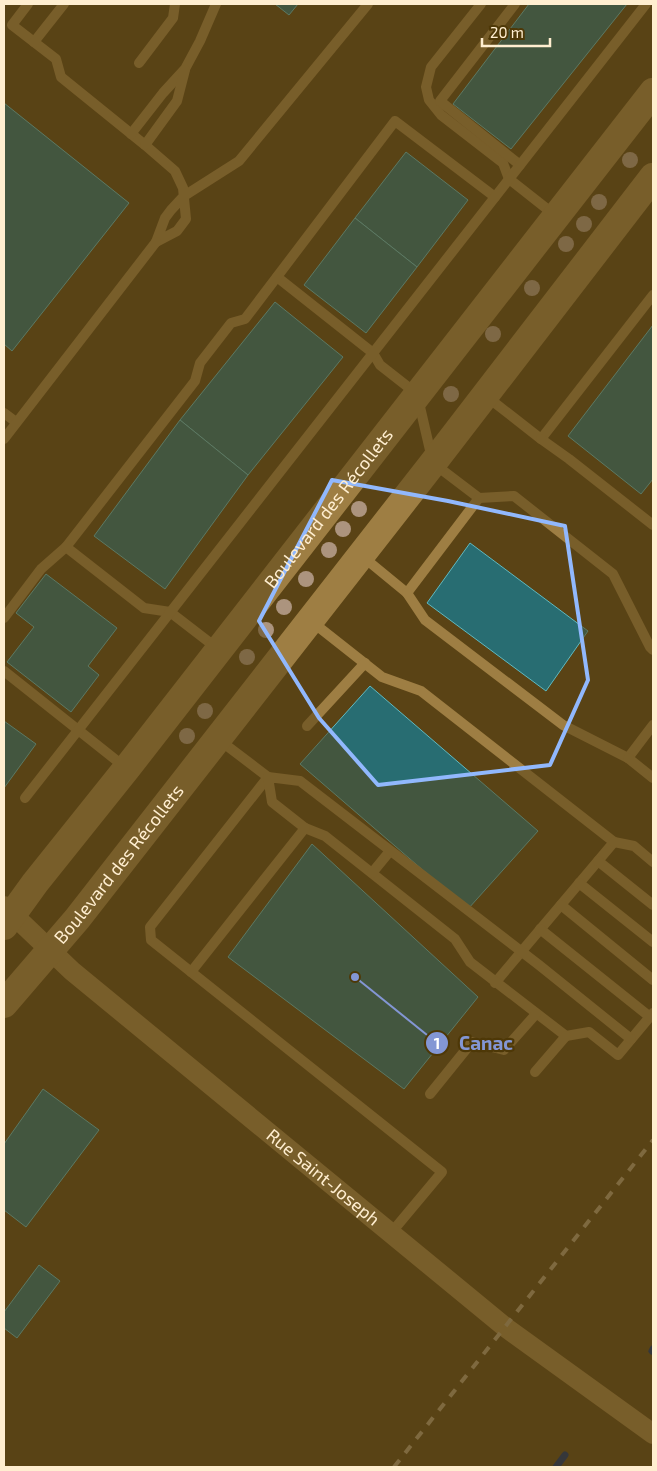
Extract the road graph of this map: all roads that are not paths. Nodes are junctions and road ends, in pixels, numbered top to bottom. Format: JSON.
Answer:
{"nodes":[{"id":1,"x":28,"y":4,"type":"edge"},
{"id":2,"x":64,"y":4,"type":"edge"},
{"id":3,"x":175,"y":4,"type":"edge"},
{"id":4,"x":216,"y":4,"type":"edge"},
{"id":5,"x":368,"y":4,"type":"edge"},
{"id":6,"x":481,"y":4,"type":"edge"},
{"id":7,"x":515,"y":4,"type":"edge"},
{"id":8,"x":646,"y":4,"type":"edge"},
{"id":9,"x":34,"y":42,"type":"junction"},
{"id":10,"x":139,"y":63,"type":"dead end"},
{"id":11,"x":185,"y":69,"type":"junction"},
{"id":12,"x":653,"y":92,"type":"edge"},
{"id":13,"x":131,"y":134,"type":"junction"},
{"id":14,"x":145,"y":145,"type":"junction"},
{"id":15,"x":520,"y":164,"type":"junction"},
{"id":16,"x":653,"y":177,"type":"edge"},
{"id":17,"x":509,"y":179,"type":"junction"},
{"id":18,"x":184,"y":196,"type":"junction"},
{"id":19,"x":495,"y":197,"type":"junction"},
{"id":20,"x":556,"y":216,"type":"junction"},
{"id":21,"x":156,"y":242,"type":"junction"},
{"id":22,"x":277,"y":277,"type":"junction"},
{"id":23,"x":653,"y":295,"type":"edge"},
{"id":24,"x":373,"y":353,"type":"junction"},
{"id":25,"x":417,"y":394,"type":"junction"},
{"id":26,"x":485,"y":396,"type":"junction"},
{"id":27,"x":4,"y":413,"type":"edge"},
{"id":28,"x":16,"y":422,"type":"junction"},
{"id":29,"x":4,"y":438,"type":"edge"},
{"id":30,"x":541,"y":439,"type":"junction"},
{"id":31,"x":433,"y":463,"type":"junction"},
{"id":32,"x":479,"y":498,"type":"junction"},
{"id":33,"x":653,"y":525,"type":"edge"},
{"id":34,"x":66,"y":547,"type":"junction"},
{"id":35,"x":361,"y":555,"type":"junction"},
{"id":36,"x":407,"y":593,"type":"junction"},
{"id":37,"x":170,"y":612,"type":"junction"},
{"id":38,"x":4,"y":618,"type":"edge"},
{"id":39,"x":310,"y":620,"type":"junction"},
{"id":40,"x":219,"y":650,"type":"junction"},
{"id":41,"x":653,"y":650,"type":"edge"},
{"id":42,"x":365,"y":663,"type":"junction"},
{"id":43,"x":4,"y":671,"type":"edge"},
{"id":44,"x":653,"y":725,"type":"edge"},
{"id":45,"x":307,"y":726,"type":"dead end"},
{"id":46,"x":78,"y":730,"type":"junction"},
{"id":47,"x":218,"y":739,"type":"junction"},
{"id":48,"x":628,"y":758,"type":"junction"},
{"id":49,"x":127,"y":768,"type":"junction"},
{"id":50,"x":268,"y":777,"type":"junction"},
{"id":51,"x":653,"y":778,"type":"edge"},
{"id":52,"x":25,"y":798,"type":"dead end"},
{"id":53,"x":305,"y":828,"type":"junction"},
{"id":54,"x":614,"y":842,"type":"junction"},
{"id":55,"x":390,"y":851,"type":"junction"},
{"id":56,"x":598,"y":861,"type":"junction"},
{"id":57,"x":653,"y":862,"type":"edge"},
{"id":58,"x":372,"y":873,"type":"junction"},
{"id":59,"x":579,"y":883,"type":"junction"},
{"id":60,"x":561,"y":905,"type":"junction"},
{"id":61,"x":653,"y":905,"type":"edge"},
{"id":62,"x":7,"y":915,"type":"edge"},
{"id":63,"x":540,"y":929,"type":"junction"},
{"id":64,"x":653,"y":942,"type":"edge"},
{"id":65,"x":50,"y":950,"type":"junction"},
{"id":66,"x":521,"y":952,"type":"junction"},
{"id":67,"x":191,"y":972,"type":"junction"},
{"id":68,"x":653,"y":980,"type":"edge"},
{"id":69,"x":495,"y":983,"type":"junction"},
{"id":70,"x":4,"y":1004,"type":"edge"},
{"id":71,"x":536,"y":1014,"type":"junction"},
{"id":72,"x":652,"y":1015,"type":"edge"},
{"id":73,"x":566,"y":1036,"type":"junction"},
{"id":74,"x":632,"y":1040,"type":"junction"},
{"id":75,"x":535,"y":1072,"type":"dead end"},
{"id":76,"x":430,"y":1094,"type":"dead end"},
{"id":77,"x":390,"y":1233,"type":"junction"},
{"id":78,"x":653,"y":1434,"type":"edge"}],
"edges":[{"from":1,"to":9,"type":"lane"},
{"from":2,"to":9,"type":"lane"},
{"from":3,"to":10,"type":"lane"},
{"from":4,"to":11,"type":"lane"},
{"from":5,"to":18,"type":"lane"},
{"from":6,"to":17,"type":"lane"},
{"from":7,"to":15,"type":"lane"},
{"from":8,"to":15,"type":"lane"},
{"from":9,"to":13,"type":"lane"},
{"from":11,"to":13,"type":"lane"},
{"from":11,"to":14,"type":"lane"},
{"from":12,"to":20,"type":"main road","name":"Boulevard des Récollets"},
{"from":13,"to":14,"type":"lane"},
{"from":14,"to":18,"type":"lane"},
{"from":15,"to":17,"type":"lane"},
{"from":16,"to":26,"type":"main road","name":"Boulevard des Récollets"},
{"from":17,"to":19,"type":"lane"},
{"from":17,"to":20,"type":"lane"},
{"from":18,"to":21,"type":"lane"},
{"from":18,"to":21,"type":"lane"},
{"from":19,"to":22,"type":"lane"},
{"from":19,"to":24,"type":"lane"},
{"from":20,"to":25,"type":"main road","name":"Boulevard des Récollets"},
{"from":21,"to":28,"type":"lane"},
{"from":22,"to":24,"type":"lane"},
{"from":22,"to":34,"type":"lane"},
{"from":23,"to":30,"type":"lane"},
{"from":24,"to":25,"type":"lane"},
{"from":24,"to":37,"type":"lane"},
{"from":25,"to":31,"type":"lane"},
{"from":25,"to":40,"type":"main road","name":"Boulevard des Récollets"},
{"from":26,"to":30,"type":"lane"},
{"from":26,"to":31,"type":"main road","name":"Boulevard des Récollets"},
{"from":27,"to":28,"type":"lane"},
{"from":28,"to":29,"type":"lane"},
{"from":30,"to":33,"type":"lane"},
{"from":31,"to":32,"type":"lane"},
{"from":31,"to":35,"type":"main road","name":"Boulevard des Récollets"},
{"from":32,"to":36,"type":"lane"},
{"from":32,"to":41,"type":"lane"},
{"from":34,"to":37,"type":"lane"},
{"from":34,"to":38,"type":"lane"},
{"from":35,"to":36,"type":"lane"},
{"from":35,"to":39,"type":"main road","name":"Boulevard des Récollets"},
{"from":36,"to":48,"type":"lane"},
{"from":37,"to":40,"type":"lane"},
{"from":37,"to":46,"type":"lane"},
{"from":39,"to":42,"type":"lane"},
{"from":39,"to":47,"type":"main road","name":"Boulevard des Récollets"},
{"from":40,"to":49,"type":"main road","name":"Boulevard des Récollets"},
{"from":42,"to":45,"type":"lane"},
{"from":42,"to":54,"type":"lane"},
{"from":43,"to":46,"type":"lane"},
{"from":44,"to":48,"type":"lane"},
{"from":46,"to":49,"type":"lane"},
{"from":46,"to":52,"type":"lane"},
{"from":47,"to":50,"type":"lane"},
{"from":47,"to":65,"type":"main road","name":"Boulevard des Récollets"},
{"from":48,"to":51,"type":"lane"},
{"from":49,"to":62,"type":"main road","name":"Boulevard des Récollets"},
{"from":50,"to":53,"type":"lane"},
{"from":50,"to":55,"type":"lane"},
{"from":50,"to":67,"type":"lane"},
{"from":53,"to":58,"type":"lane"},
{"from":53,"to":67,"type":"lane"},
{"from":54,"to":56,"type":"lane"},
{"from":54,"to":57,"type":"lane"},
{"from":55,"to":58,"type":"lane"},
{"from":55,"to":66,"type":"lane"},
{"from":56,"to":59,"type":"lane"},
{"from":56,"to":61,"type":"lane"},
{"from":58,"to":69,"type":"lane"},
{"from":59,"to":60,"type":"lane"},
{"from":59,"to":64,"type":"lane"},
{"from":60,"to":63,"type":"lane"},
{"from":60,"to":68,"type":"lane"},
{"from":62,"to":65,"type":"street","name":"Rue Saint-Joseph"},
{"from":63,"to":66,"type":"lane"},
{"from":63,"to":72,"type":"lane"},
{"from":65,"to":70,"type":"main road","name":"Boulevard des Récollets"},
{"from":65,"to":77,"type":"street","name":"Rue Saint-Joseph"},
{"from":66,"to":69,"type":"lane"},
{"from":66,"to":74,"type":"lane"},
{"from":67,"to":77,"type":"lane"},
{"from":69,"to":71,"type":"lane"},
{"from":71,"to":73,"type":"lane"},
{"from":71,"to":76,"type":"lane"},
{"from":72,"to":74,"type":"lane"},
{"from":73,"to":74,"type":"lane"},
{"from":73,"to":75,"type":"lane"},
{"from":77,"to":78,"type":"street","name":"Rue Saint-Joseph"}]}
